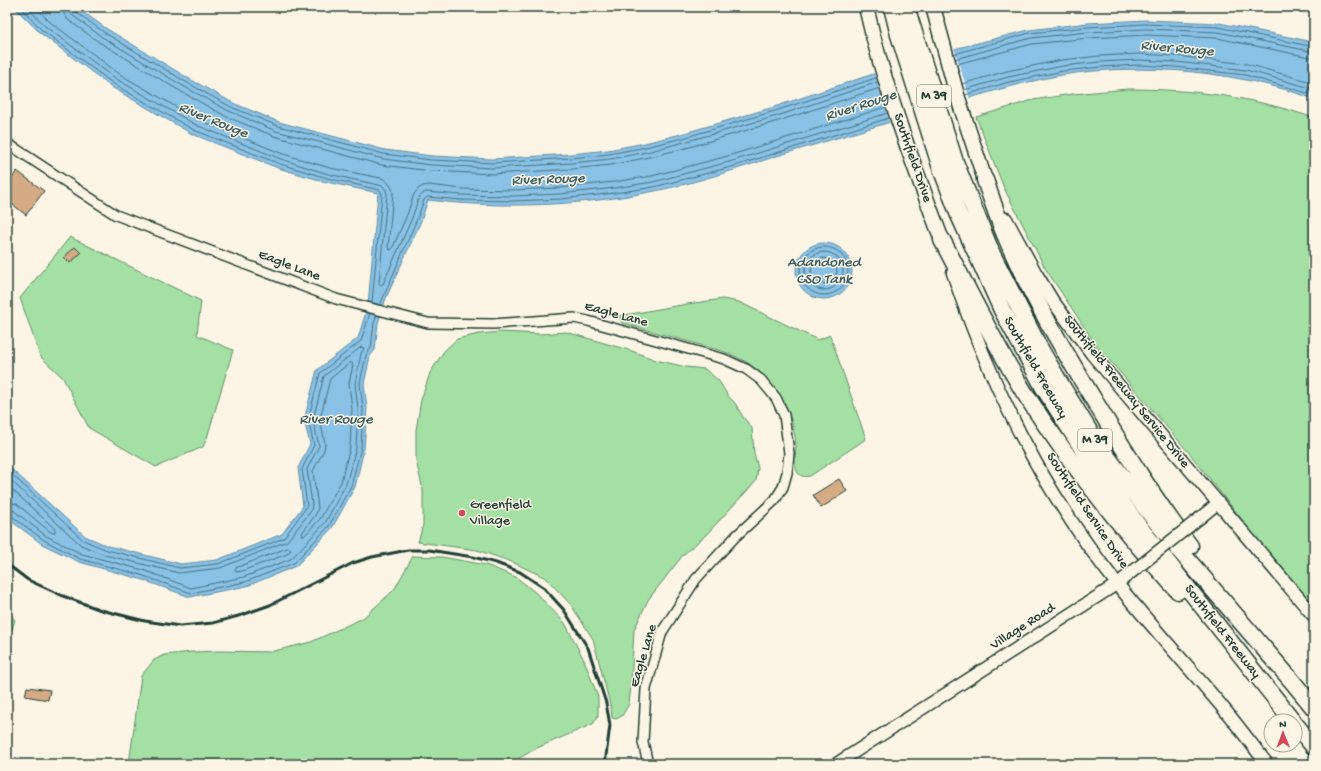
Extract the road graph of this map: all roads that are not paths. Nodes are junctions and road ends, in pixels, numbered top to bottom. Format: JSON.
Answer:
{"nodes":[{"id":1,"x":866,"y":7,"type":"edge"},
{"id":2,"x":892,"y":7,"type":"edge"},
{"id":3,"x":906,"y":7,"type":"edge"},
{"id":4,"x":932,"y":7,"type":"edge"},
{"id":5,"x":906,"y":33,"type":"junction"},
{"id":6,"x":7,"y":143,"type":"edge"},
{"id":7,"x":948,"y":165,"type":"junction"},
{"id":8,"x":986,"y":180,"type":"junction"},
{"id":9,"x":942,"y":240,"type":"junction"},
{"id":10,"x":1218,"y":503,"type":"junction"},
{"id":11,"x":1117,"y":584,"type":"junction"},
{"id":12,"x":1314,"y":616,"type":"edge"},
{"id":13,"x":1292,"y":682,"type":"junction"},
{"id":14,"x":1269,"y":692,"type":"junction"},
{"id":15,"x":1314,"y":708,"type":"edge"},
{"id":16,"x":1286,"y":713,"type":"edge"},
{"id":17,"x":1303,"y":734,"type":"edge"},
{"id":18,"x":1314,"y":747,"type":"edge"},
{"id":19,"x":648,"y":764,"type":"edge"},
{"id":20,"x":836,"y":764,"type":"edge"},
{"id":21,"x":1267,"y":764,"type":"edge"}],
"edges":[{"from":1,"to":9,"type":"main road","name":"Southfield Drive"},
{"from":2,"to":5,"type":"highway","name":"Southfield Freeway","number":"M 39"},
{"from":3,"to":5,"type":"highway","name":"Southfield Freeway","number":"M 39"},
{"from":4,"to":8,"type":"main road","name":"Southfield Freeway Service Drive"},
{"from":5,"to":7,"type":"highway","name":"Southfield Freeway","number":"M 39"},
{"from":6,"to":19,"type":"street","name":"Eagle Lane"},
{"from":7,"to":13,"type":"highway","name":"Southfield Freeway","number":"M 39"},
{"from":7,"to":14,"type":"highway","name":"Southfield Freeway","number":"M 39"},
{"from":8,"to":10,"type":"main road","name":"Southfield Freeway Service Drive"},
{"from":8,"to":13,"type":"highway"},
{"from":9,"to":11,"type":"main road","name":"Southfield Service Drive"},
{"from":9,"to":14,"type":"highway"},
{"from":10,"to":11,"type":"street","name":"Village Road","bridge":true},
{"from":10,"to":12,"type":"main road","name":"Southfield Freeway Service Drive"},
{"from":11,"to":20,"type":"street","name":"Village Road"},
{"from":11,"to":21,"type":"main road","name":"Southfield Service Drive"},
{"from":13,"to":15,"type":"highway","name":"Southfield Freeway","number":"M 39"},
{"from":14,"to":16,"type":"highway","name":"Southfield Freeway","number":"M 39"},
{"from":17,"to":18,"type":"highway"}]}
